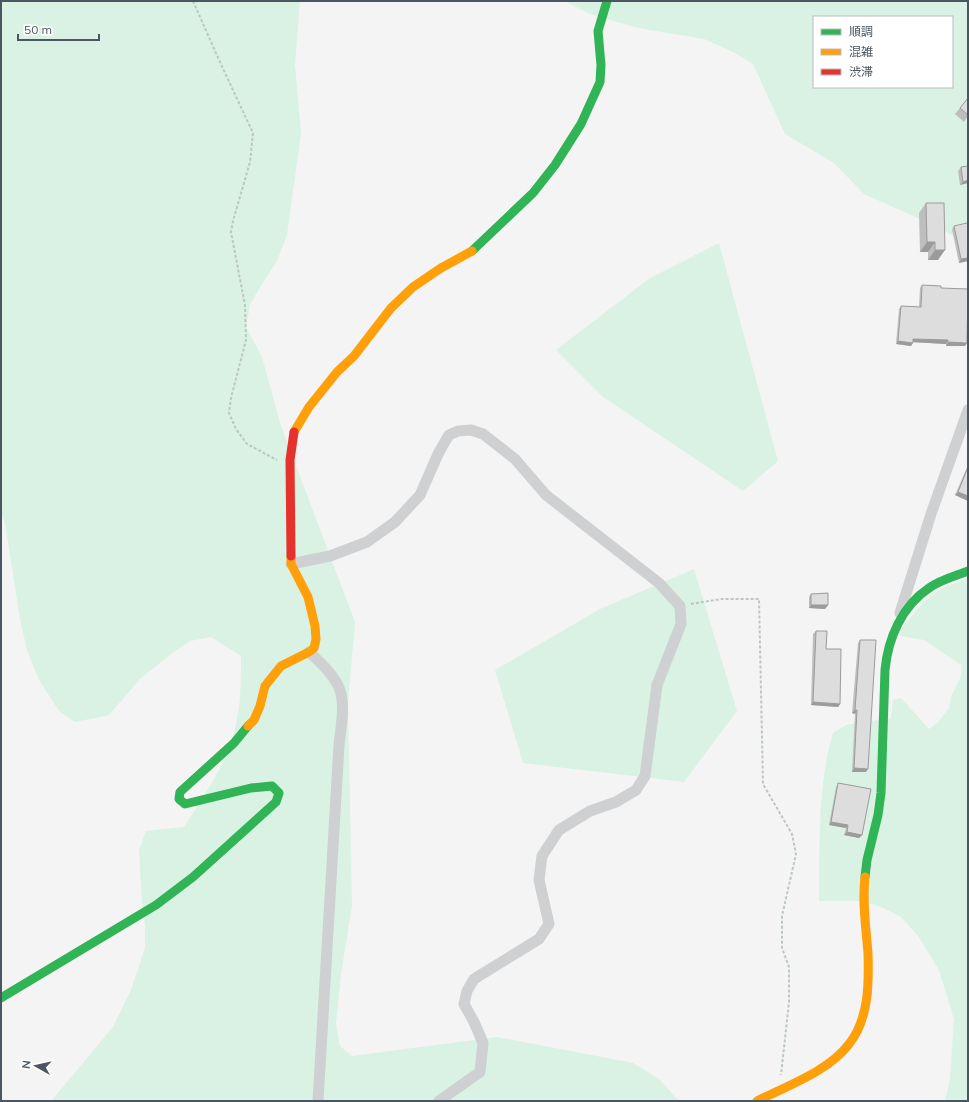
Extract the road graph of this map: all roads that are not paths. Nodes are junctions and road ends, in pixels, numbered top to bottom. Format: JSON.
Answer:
{"nodes":[{"id":1,"x":607,"y":1,"type":"edge"},
{"id":2,"x":968,"y":410,"type":"edge"},
{"id":3,"x":291,"y":564,"type":"junction"},
{"id":4,"x":968,"y":571,"type":"edge"},
{"id":5,"x":896,"y":629,"type":"junction"},
{"id":6,"x":309,"y":652,"type":"junction"},
{"id":7,"x":1,"y":998,"type":"edge"},
{"id":8,"x":318,"y":1101,"type":"edge"},
{"id":9,"x":439,"y":1101,"type":"edge"},
{"id":10,"x":757,"y":1101,"type":"edge"}],
"edges":[{"from":1,"to":3,"type":"street"},
{"from":2,"to":5,"type":"street"},
{"from":3,"to":6,"type":"street"},
{"from":3,"to":9,"type":"street"},
{"from":4,"to":5,"type":"street"},
{"from":5,"to":10,"type":"street"},
{"from":6,"to":7,"type":"street"},
{"from":6,"to":8,"type":"street"}]}
